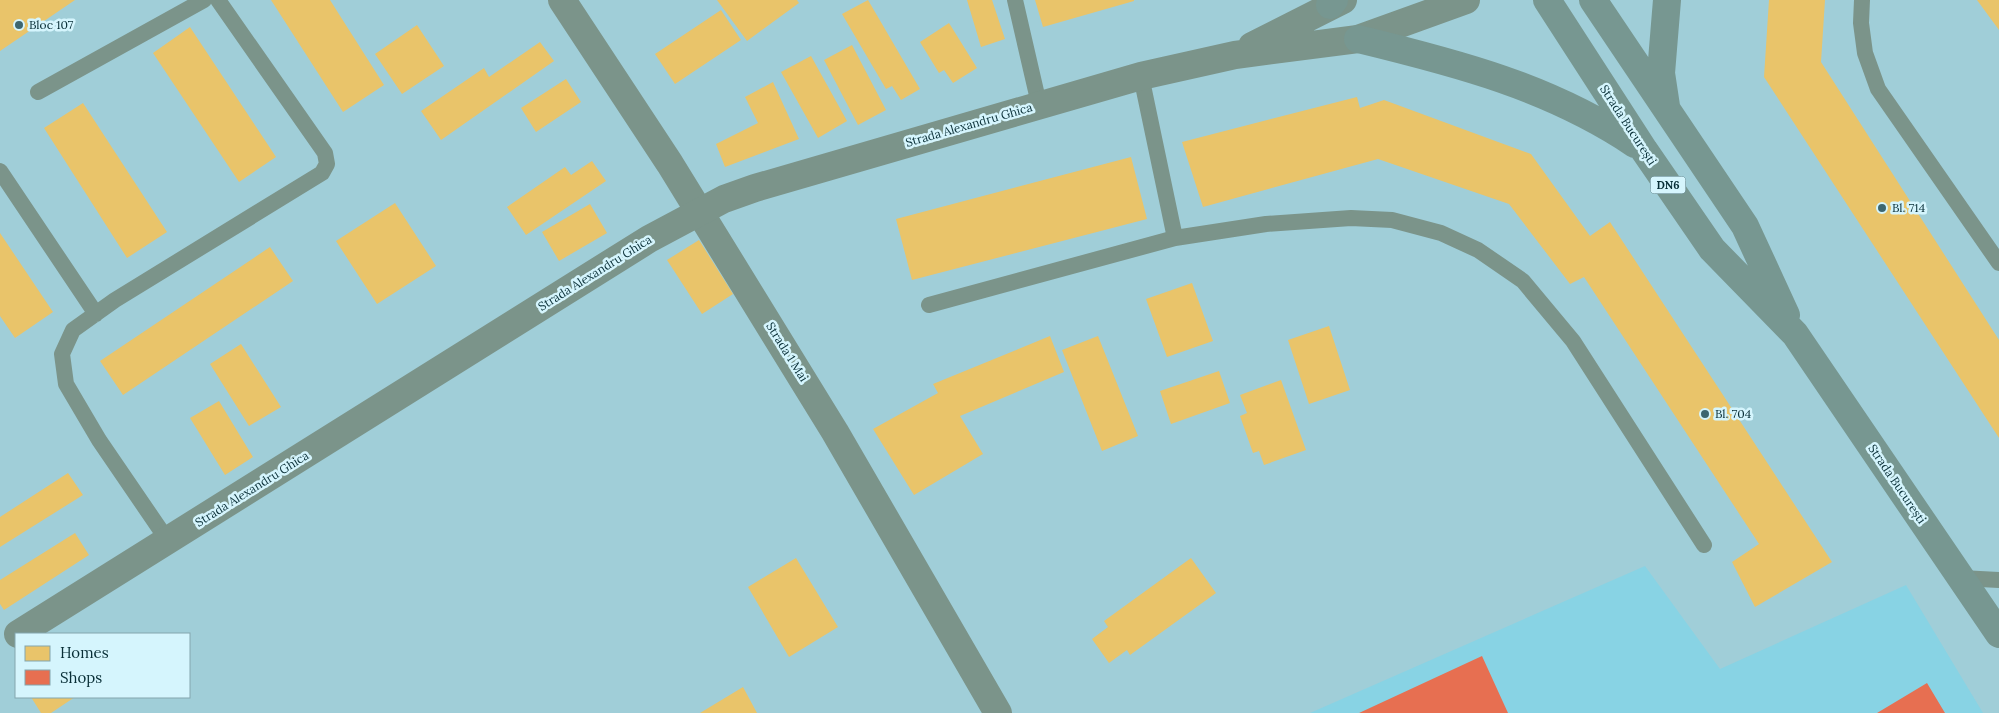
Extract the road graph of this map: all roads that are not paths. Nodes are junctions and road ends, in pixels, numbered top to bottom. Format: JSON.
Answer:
{"nodes":[{"id":1,"x":204,"y":0,"type":"edge"},
{"id":2,"x":218,"y":0,"type":"edge"},
{"id":3,"x":562,"y":0,"type":"edge"},
{"id":4,"x":1015,"y":0,"type":"edge"},
{"id":5,"x":1466,"y":0,"type":"edge"},
{"id":6,"x":1547,"y":0,"type":"edge"},
{"id":7,"x":1593,"y":0,"type":"edge"},
{"id":8,"x":1667,"y":0,"type":"edge"},
{"id":9,"x":1862,"y":0,"type":"edge"},
{"id":10,"x":1335,"y":2,"type":"edge"},
{"id":11,"x":1358,"y":39,"type":"junction"},
{"id":12,"x":1235,"y":54,"type":"junction"},
{"id":13,"x":1141,"y":76,"type":"junction"},
{"id":14,"x":38,"y":92,"type":"dead end"},
{"id":15,"x":1039,"y":104,"type":"junction"},
{"id":16,"x":1667,"y":112,"type":"junction"},
{"id":17,"x":1644,"y":150,"type":"junction"},
{"id":18,"x":0,"y":171,"type":"edge"},
{"id":19,"x":700,"y":211,"type":"junction"},
{"id":20,"x":1176,"y":238,"type":"junction"},
{"id":21,"x":1999,"y":263,"type":"edge"},
{"id":22,"x":928,"y":305,"type":"dead end"},
{"id":23,"x":96,"y":314,"type":"junction"},
{"id":24,"x":1795,"y":334,"type":"junction"},
{"id":25,"x":168,"y":541,"type":"junction"},
{"id":26,"x":1704,"y":545,"type":"dead end"},
{"id":27,"x":1961,"y":578,"type":"junction"},
{"id":28,"x":1999,"y":580,"type":"edge"},
{"id":29,"x":20,"y":633,"type":"edge"},
{"id":30,"x":1999,"y":634,"type":"edge"},
{"id":31,"x":15,"y":636,"type":"edge"},
{"id":32,"x":0,"y":645,"type":"edge"},
{"id":33,"x":998,"y":713,"type":"edge"}],
"edges":[{"from":1,"to":14,"type":"lane"},
{"from":2,"to":23,"type":"lane"},
{"from":3,"to":19,"type":"street","name":"Strada 1 Mai"},
{"from":4,"to":15,"type":"lane"},
{"from":5,"to":11,"type":"street","name":"Strada Alexandru Ghica"},
{"from":6,"to":17,"type":"main road","name":"Strada București","number":"DN6"},
{"from":7,"to":16,"type":"main road","name":"Strada București","number":"DN6"},
{"from":8,"to":16,"type":"main road"},
{"from":9,"to":21,"type":"lane"},
{"from":10,"to":12,"type":"street","name":"Strada Alexandru Ghica"},
{"from":11,"to":12,"type":"street","name":"Strada Alexandru Ghica"},
{"from":11,"to":17,"type":"main road"},
{"from":12,"to":13,"type":"street","name":"Strada Alexandru Ghica"},
{"from":13,"to":15,"type":"street","name":"Strada Alexandru Ghica"},
{"from":13,"to":20,"type":"lane"},
{"from":15,"to":19,"type":"street","name":"Strada Alexandru Ghica"},
{"from":16,"to":24,"type":"main road","name":"Strada București","number":"DN6"},
{"from":17,"to":24,"type":"main road","name":"Strada București","number":"DN6"},
{"from":18,"to":23,"type":"lane"},
{"from":19,"to":25,"type":"street","name":"Strada Alexandru Ghica"},
{"from":19,"to":33,"type":"street","name":"Strada 1 Mai"},
{"from":20,"to":22,"type":"lane"},
{"from":20,"to":26,"type":"lane"},
{"from":23,"to":25,"type":"lane"},
{"from":24,"to":27,"type":"main road","name":"Strada București","number":"DN6"},
{"from":25,"to":29,"type":"street","name":"Strada Alexandru Ghica"},
{"from":27,"to":28,"type":"lane"},
{"from":27,"to":30,"type":"main road","name":"Strada București","number":"DN6"},
{"from":31,"to":32,"type":"street","name":"Strada Alexandru Ghica"}]}
